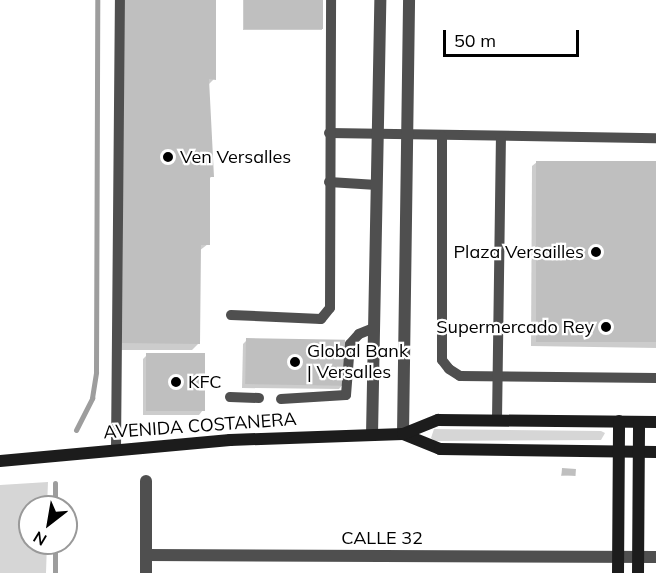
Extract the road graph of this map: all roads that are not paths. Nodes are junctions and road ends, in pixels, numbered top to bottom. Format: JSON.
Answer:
{"nodes":[{"id":1,"x":120,"y":0,"type":"edge"},
{"id":2,"x":331,"y":0,"type":"edge"},
{"id":3,"x":380,"y":0,"type":"edge"},
{"id":4,"x":409,"y":0,"type":"edge"},
{"id":5,"x":329,"y":133,"type":"junction"},
{"id":6,"x":378,"y":136,"type":"junction"},
{"id":7,"x":409,"y":136,"type":"junction"},
{"id":8,"x":442,"y":136,"type":"junction"},
{"id":9,"x":501,"y":137,"type":"junction"},
{"id":10,"x":656,"y":138,"type":"edge"},
{"id":11,"x":330,"y":183,"type":"junction"},
{"id":12,"x":377,"y":185,"type":"junction"},
{"id":13,"x":231,"y":315,"type":"dead end"},
{"id":14,"x":374,"y":328,"type":"junction"},
{"id":15,"x":498,"y":376,"type":"junction"},
{"id":16,"x":656,"y":378,"type":"edge"},
{"id":17,"x":230,"y":397,"type":"dead end"},
{"id":18,"x":259,"y":398,"type":"dead end"},
{"id":19,"x":281,"y":399,"type":"dead end"},
{"id":20,"x":497,"y":420,"type":"junction"},
{"id":21,"x":619,"y":421,"type":"junction"},
{"id":22,"x":639,"y":422,"type":"junction"},
{"id":23,"x":656,"y":422,"type":"edge"},
{"id":24,"x":403,"y":434,"type":"junction"},
{"id":25,"x":372,"y":435,"type":"junction"},
{"id":26,"x":116,"y":449,"type":"junction"},
{"id":27,"x":619,"y":451,"type":"junction"},
{"id":28,"x":639,"y":452,"type":"junction"},
{"id":29,"x":656,"y":452,"type":"edge"},
{"id":30,"x":0,"y":461,"type":"edge"},
{"id":31,"x":146,"y":481,"type":"dead end"},
{"id":32,"x":146,"y":555,"type":"junction"},
{"id":33,"x":618,"y":557,"type":"junction"},
{"id":34,"x":638,"y":557,"type":"junction"},
{"id":35,"x":656,"y":557,"type":"edge"},
{"id":36,"x":146,"y":573,"type":"edge"},
{"id":37,"x":618,"y":573,"type":"edge"},
{"id":38,"x":638,"y":573,"type":"edge"}],
"edges":[{"from":1,"to":26,"type":"lane"},
{"from":2,"to":5,"type":"lane"},
{"from":3,"to":6,"type":"street"},
{"from":4,"to":7,"type":"street"},
{"from":5,"to":6,"type":"lane"},
{"from":5,"to":11,"type":"lane"},
{"from":6,"to":7,"type":"lane"},
{"from":6,"to":12,"type":"street"},
{"from":7,"to":8,"type":"lane"},
{"from":7,"to":24,"type":"street"},
{"from":8,"to":9,"type":"lane"},
{"from":8,"to":15,"type":"lane"},
{"from":9,"to":10,"type":"lane"},
{"from":9,"to":15,"type":"lane"},
{"from":11,"to":12,"type":"lane"},
{"from":11,"to":13,"type":"lane"},
{"from":12,"to":14,"type":"street"},
{"from":14,"to":19,"type":"lane"},
{"from":14,"to":25,"type":"street"},
{"from":15,"to":16,"type":"lane"},
{"from":15,"to":20,"type":"lane"},
{"from":17,"to":18,"type":"lane"},
{"from":20,"to":21,"type":"street","name":"AVENIDA COSTANERA"},
{"from":20,"to":24,"type":"street","name":"AVENIDA COSTANERA"},
{"from":21,"to":22,"type":"street","name":"AVENIDA COSTANERA"},
{"from":21,"to":27,"type":"street"},
{"from":22,"to":23,"type":"street","name":"AVENIDA COSTANERA"},
{"from":22,"to":28,"type":"street"},
{"from":24,"to":25,"type":"street","name":"AVENIDA COSTANERA"},
{"from":24,"to":27,"type":"street","name":"AVENIDA COSTANERA"},
{"from":25,"to":26,"type":"street","name":"AVENIDA COSTANERA"},
{"from":26,"to":30,"type":"street","name":"AVENIDA COSTANERA"},
{"from":27,"to":28,"type":"street","name":"AVENIDA COSTANERA"},
{"from":27,"to":33,"type":"street"},
{"from":28,"to":29,"type":"street","name":"AVENIDA COSTANERA"},
{"from":28,"to":34,"type":"street"},
{"from":31,"to":32,"type":"street"},
{"from":32,"to":33,"type":"street","name":"CALLE 32"},
{"from":32,"to":36,"type":"street"},
{"from":33,"to":34,"type":"street","name":"CALLE 32"},
{"from":33,"to":37,"type":"street"},
{"from":34,"to":35,"type":"street","name":"CALLE 32"},
{"from":34,"to":38,"type":"street"}]}
